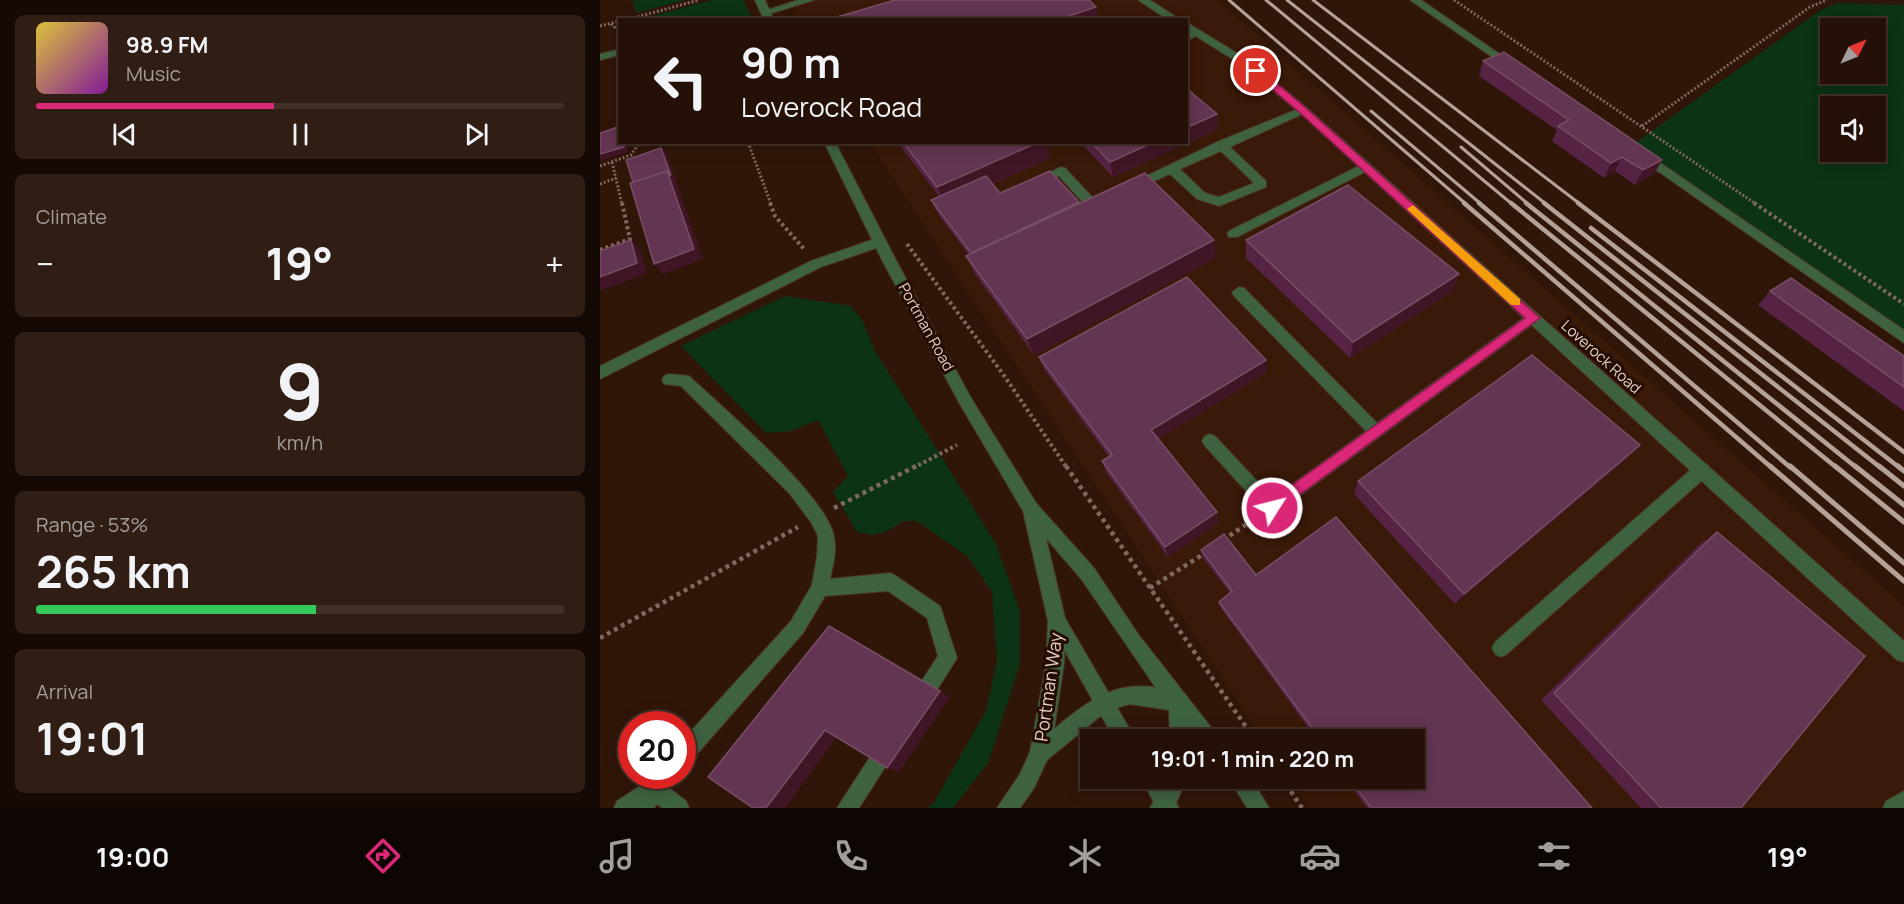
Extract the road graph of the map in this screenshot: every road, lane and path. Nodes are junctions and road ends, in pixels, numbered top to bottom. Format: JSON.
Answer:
{"nodes":[{"id":1,"x":699,"y":0,"type":"edge"},
{"id":2,"x":760,"y":0,"type":"edge"},
{"id":3,"x":809,"y":0,"type":"edge"},
{"id":4,"x":1143,"y":0,"type":"edge"},
{"id":5,"x":1415,"y":0,"type":"edge"},
{"id":6,"x":1454,"y":0,"type":"edge"},
{"id":7,"x":1827,"y":0,"type":"edge"},
{"id":8,"x":768,"y":16,"type":"edge"},
{"id":9,"x":633,"y":18,"type":"edge"},
{"id":10,"x":1173,"y":18,"type":"edge"},
{"id":11,"x":618,"y":22,"type":"edge"},
{"id":12,"x":610,"y":24,"type":"junction"},
{"id":13,"x":600,"y":26,"type":"edge"},
{"id":14,"x":618,"y":30,"type":"edge"},
{"id":15,"x":1190,"y":32,"type":"edge"},
{"id":16,"x":618,"y":52,"type":"edge"},
{"id":17,"x":600,"y":57,"type":"edge"},
{"id":18,"x":1520,"y":71,"type":"edge"},
{"id":19,"x":1303,"y":110,"type":"junction"},
{"id":20,"x":1641,"y":126,"type":"junction"},
{"id":21,"x":641,"y":144,"type":"edge"},
{"id":22,"x":749,"y":144,"type":"edge"},
{"id":23,"x":831,"y":144,"type":"edge"},
{"id":24,"x":1221,"y":145,"type":"junction"},
{"id":25,"x":1634,"y":149,"type":"edge"},
{"id":26,"x":612,"y":162,"type":"junction"},
{"id":27,"x":600,"y":166,"type":"edge"},
{"id":28,"x":1365,"y":166,"type":"junction"},
{"id":29,"x":1171,"y":168,"type":"junction"},
{"id":30,"x":616,"y":178,"type":"junction"},
{"id":31,"x":600,"y":184,"type":"edge"},
{"id":32,"x":1026,"y":187,"type":"edge"},
{"id":33,"x":1233,"y":234,"type":"dead end"},
{"id":34,"x":900,"y":235,"type":"dead end"},
{"id":35,"x":880,"y":242,"type":"junction"},
{"id":36,"x":600,"y":250,"type":"edge"},
{"id":37,"x":816,"y":264,"type":"junction"},
{"id":38,"x":1239,"y":292,"type":"dead end"},
{"id":39,"x":1904,"y":304,"type":"edge"},
{"id":40,"x":1534,"y":318,"type":"junction"},
{"id":41,"x":1904,"y":338,"type":"edge"},
{"id":42,"x":600,"y":373,"type":"edge"},
{"id":43,"x":669,"y":380,"type":"dead end"},
{"id":44,"x":1376,"y":432,"type":"junction"},
{"id":45,"x":1210,"y":441,"type":"dead end"},
{"id":46,"x":957,"y":445,"type":"dead end"},
{"id":47,"x":1702,"y":470,"type":"junction"},
{"id":48,"x":1030,"y":508,"type":"junction"},
{"id":49,"x":1272,"y":508,"type":"junction"},
{"id":50,"x":817,"y":517,"type":"junction"},
{"id":51,"x":820,"y":588,"type":"junction"},
{"id":52,"x":1150,"y":588,"type":"junction"},
{"id":53,"x":1057,"y":621,"type":"junction"},
{"id":54,"x":600,"y":638,"type":"edge"},
{"id":55,"x":1501,"y":648,"type":"dead end"},
{"id":56,"x":1904,"y":652,"type":"edge"},
{"id":57,"x":1178,"y":702,"type":"junction"},
{"id":58,"x":1103,"y":705,"type":"junction"},
{"id":59,"x":910,"y":714,"type":"edge"},
{"id":60,"x":1119,"y":729,"type":"edge"},
{"id":61,"x":1179,"y":729,"type":"edge"},
{"id":62,"x":1201,"y":729,"type":"edge"},
{"id":63,"x":1247,"y":729,"type":"edge"},
{"id":64,"x":897,"y":733,"type":"edge"},
{"id":65,"x":696,"y":740,"type":"edge"},
{"id":66,"x":1040,"y":753,"type":"junction"},
{"id":67,"x":650,"y":789,"type":"edge"},
{"id":68,"x":654,"y":789,"type":"edge"},
{"id":69,"x":664,"y":789,"type":"edge"},
{"id":70,"x":1156,"y":789,"type":"edge"},
{"id":71,"x":1172,"y":789,"type":"edge"},
{"id":72,"x":1246,"y":789,"type":"edge"},
{"id":73,"x":1289,"y":789,"type":"edge"},
{"id":74,"x":1904,"y":801,"type":"edge"},
{"id":75,"x":1165,"y":806,"type":"edge"},
{"id":76,"x":624,"y":808,"type":"edge"},
{"id":77,"x":641,"y":808,"type":"edge"},
{"id":78,"x":679,"y":808,"type":"edge"},
{"id":79,"x":847,"y":808,"type":"edge"},
{"id":80,"x":1007,"y":808,"type":"edge"},
{"id":81,"x":1259,"y":808,"type":"edge"},
{"id":82,"x":1302,"y":808,"type":"edge"},
{"id":83,"x":1893,"y":808,"type":"edge"}],
"edges":[{"from":1,"to":9,"type":"path"},
{"from":2,"to":8,"type":"street"},
{"from":3,"to":8,"type":"street"},
{"from":4,"to":10,"type":"street"},
{"from":5,"to":18,"type":"street"},
{"from":6,"to":20,"type":"path"},
{"from":7,"to":20,"type":"path"},
{"from":11,"to":12,"type":"path"},
{"from":12,"to":13,"type":"path"},
{"from":12,"to":14,"type":"path"},
{"from":15,"to":19,"type":"street","name":"Loverock Road"},
{"from":16,"to":17,"type":"street"},
{"from":19,"to":24,"type":"street"},
{"from":19,"to":28,"type":"street","name":"Loverock Road"},
{"from":20,"to":39,"type":"path"},
{"from":21,"to":26,"type":"path"},
{"from":22,"to":37,"type":"path"},
{"from":23,"to":35,"type":"street","name":"Portman Road"},
{"from":24,"to":29,"type":"street"},
{"from":24,"to":29,"type":"street"},
{"from":25,"to":41,"type":"street"},
{"from":26,"to":27,"type":"path"},
{"from":26,"to":30,"type":"path"},
{"from":28,"to":33,"type":"street"},
{"from":28,"to":40,"type":"street","name":"Loverock Road"},
{"from":29,"to":32,"type":"street"},
{"from":30,"to":31,"type":"path"},
{"from":30,"to":36,"type":"path"},
{"from":34,"to":52,"type":"path"},
{"from":35,"to":37,"type":"street"},
{"from":35,"to":48,"type":"street","name":"Portman Road"},
{"from":37,"to":42,"type":"street"},
{"from":38,"to":44,"type":"street"},
{"from":40,"to":44,"type":"street"},
{"from":40,"to":47,"type":"street","name":"Loverock Road"},
{"from":43,"to":50,"type":"street"},
{"from":44,"to":49,"type":"street"},
{"from":45,"to":49,"type":"street"},
{"from":46,"to":50,"type":"path"},
{"from":47,"to":55,"type":"street"},
{"from":47,"to":56,"type":"street","name":"Loverock Road"},
{"from":48,"to":53,"type":"street","name":"Portman Road"},
{"from":48,"to":57,"type":"street","name":"Portman Road"},
{"from":49,"to":52,"type":"path"},
{"from":50,"to":51,"type":"street"},
{"from":50,"to":54,"type":"path"},
{"from":51,"to":59,"type":"street"},
{"from":51,"to":65,"type":"street"},
{"from":52,"to":63,"type":"path"},
{"from":53,"to":58,"type":"street","name":"Portman Road"},
{"from":53,"to":66,"type":"street","name":"Portman Way"},
{"from":57,"to":58,"type":"street","name":"Portman Way"},
{"from":57,"to":61,"type":"street"},
{"from":57,"to":62,"type":"street","name":"Portman Road"},
{"from":58,"to":60,"type":"street","name":"Portman Road"},
{"from":58,"to":66,"type":"street","name":"Portman Way"},
{"from":64,"to":79,"type":"street"},
{"from":66,"to":80,"type":"street","name":"Portman Way"},
{"from":67,"to":76,"type":"street"},
{"from":68,"to":77,"type":"street"},
{"from":69,"to":78,"type":"street"},
{"from":70,"to":75,"type":"street"},
{"from":71,"to":75,"type":"street"},
{"from":72,"to":81,"type":"street"},
{"from":73,"to":82,"type":"path"},
{"from":74,"to":83,"type":"street"}]}
